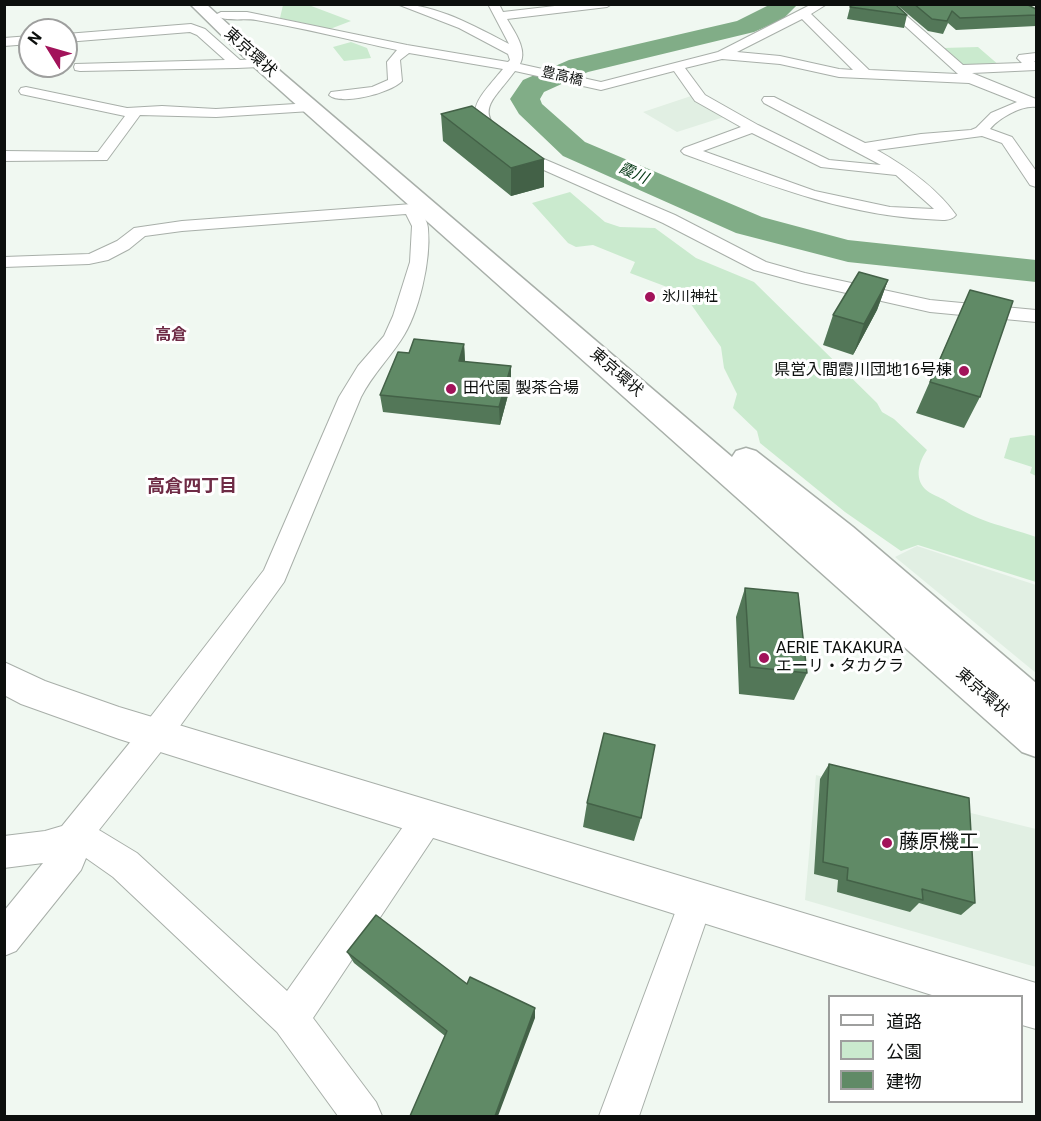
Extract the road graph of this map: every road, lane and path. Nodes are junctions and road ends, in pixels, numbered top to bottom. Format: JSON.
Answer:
{"nodes":[{"id":1,"x":402,"y":4,"type":"edge"},
{"id":2,"x":493,"y":4,"type":"edge"},
{"id":3,"x":607,"y":4,"type":"edge"},
{"id":4,"x":822,"y":4,"type":"edge"},
{"id":5,"x":886,"y":4,"type":"edge"},
{"id":6,"x":210,"y":8,"type":"edge"},
{"id":7,"x":804,"y":14,"type":"junction"},
{"id":8,"x":500,"y":16,"type":"junction"},
{"id":9,"x":78,"y":37,"type":"edge"},
{"id":10,"x":407,"y":49,"type":"junction"},
{"id":11,"x":722,"y":54,"type":"junction"},
{"id":12,"x":1036,"y":57,"type":"edge"},
{"id":13,"x":516,"y":62,"type":"junction"},
{"id":14,"x":248,"y":63,"type":"junction"},
{"id":15,"x":80,"y":67,"type":"dead end"},
{"id":16,"x":677,"y":67,"type":"junction"},
{"id":17,"x":962,"y":69,"type":"junction"},
{"id":18,"x":866,"y":75,"type":"junction"},
{"id":19,"x":971,"y":80,"type":"junction"},
{"id":20,"x":26,"y":90,"type":"dead end"},
{"id":21,"x":336,"y":95,"type":"dead end"},
{"id":22,"x":769,"y":99,"type":"dead end"},
{"id":23,"x":1033,"y":102,"type":"edge"},
{"id":24,"x":310,"y":107,"type":"junction"},
{"id":25,"x":136,"y":111,"type":"junction"},
{"id":26,"x":753,"y":128,"type":"junction"},
{"id":27,"x":982,"y":131,"type":"junction"},
{"id":28,"x":861,"y":148,"type":"junction"},
{"id":29,"x":4,"y":156,"type":"edge"},
{"id":30,"x":900,"y":172,"type":"junction"},
{"id":31,"x":1036,"y":182,"type":"edge"},
{"id":32,"x":419,"y":207,"type":"junction"},
{"id":33,"x":7,"y":264,"type":"edge"},
{"id":34,"x":1036,"y":316,"type":"edge"},
{"id":35,"x":4,"y":677,"type":"edge"},
{"id":36,"x":1036,"y":705,"type":"edge"},
{"id":37,"x":156,"y":734,"type":"junction"},
{"id":38,"x":1036,"y":740,"type":"edge"},
{"id":39,"x":428,"y":818,"type":"junction"},
{"id":40,"x":72,"y":839,"type":"junction"},
{"id":41,"x":4,"y":852,"type":"edge"},
{"id":42,"x":696,"y":901,"type":"junction"},
{"id":43,"x":4,"y":939,"type":"edge"},
{"id":44,"x":1002,"y":995,"type":"edge"},
{"id":45,"x":290,"y":1019,"type":"junction"},
{"id":46,"x":362,"y":1116,"type":"edge"},
{"id":47,"x":619,"y":1116,"type":"edge"}],
"edges":[{"from":1,"to":13,"type":"street"},
{"from":2,"to":8,"type":"street"},
{"from":3,"to":8,"type":"street"},
{"from":4,"to":7,"type":"street"},
{"from":5,"to":17,"type":"street"},
{"from":6,"to":10,"type":"street"},
{"from":6,"to":14,"type":"highway","name":"東京環状"},
{"from":6,"to":36,"type":"highway","name":"東京環状"},
{"from":7,"to":11,"type":"street"},
{"from":7,"to":18,"type":"street"},
{"from":8,"to":13,"type":"street"},
{"from":9,"to":14,"type":"street"},
{"from":10,"to":13,"type":"street"},
{"from":10,"to":21,"type":"street"},
{"from":11,"to":16,"type":"street"},
{"from":11,"to":18,"type":"street"},
{"from":12,"to":17,"type":"street"},
{"from":13,"to":16,"type":"street","name":"豊高橋"},
{"from":13,"to":34,"type":"street"},
{"from":14,"to":15,"type":"street"},
{"from":14,"to":24,"type":"highway","name":"東京環状"},
{"from":16,"to":26,"type":"street"},
{"from":17,"to":19,"type":"street"},
{"from":18,"to":19,"type":"street"},
{"from":19,"to":23,"type":"street"},
{"from":20,"to":25,"type":"street"},
{"from":22,"to":28,"type":"street"},
{"from":23,"to":27,"type":"street"},
{"from":24,"to":25,"type":"street"},
{"from":24,"to":32,"type":"highway","name":"東京環状"},
{"from":25,"to":29,"type":"street"},
{"from":26,"to":30,"type":"street"},
{"from":26,"to":30,"type":"street"},
{"from":27,"to":28,"type":"street"},
{"from":27,"to":31,"type":"street"},
{"from":28,"to":30,"type":"street"},
{"from":32,"to":33,"type":"street"},
{"from":32,"to":37,"type":"street"},
{"from":32,"to":38,"type":"highway","name":"東京環状"},
{"from":35,"to":37,"type":"street"},
{"from":37,"to":39,"type":"street"},
{"from":37,"to":40,"type":"street"},
{"from":39,"to":42,"type":"street"},
{"from":39,"to":45,"type":"street"},
{"from":40,"to":41,"type":"street"},
{"from":40,"to":43,"type":"street"},
{"from":40,"to":45,"type":"street"},
{"from":42,"to":44,"type":"street"},
{"from":42,"to":47,"type":"street"},
{"from":45,"to":46,"type":"street"}]}
